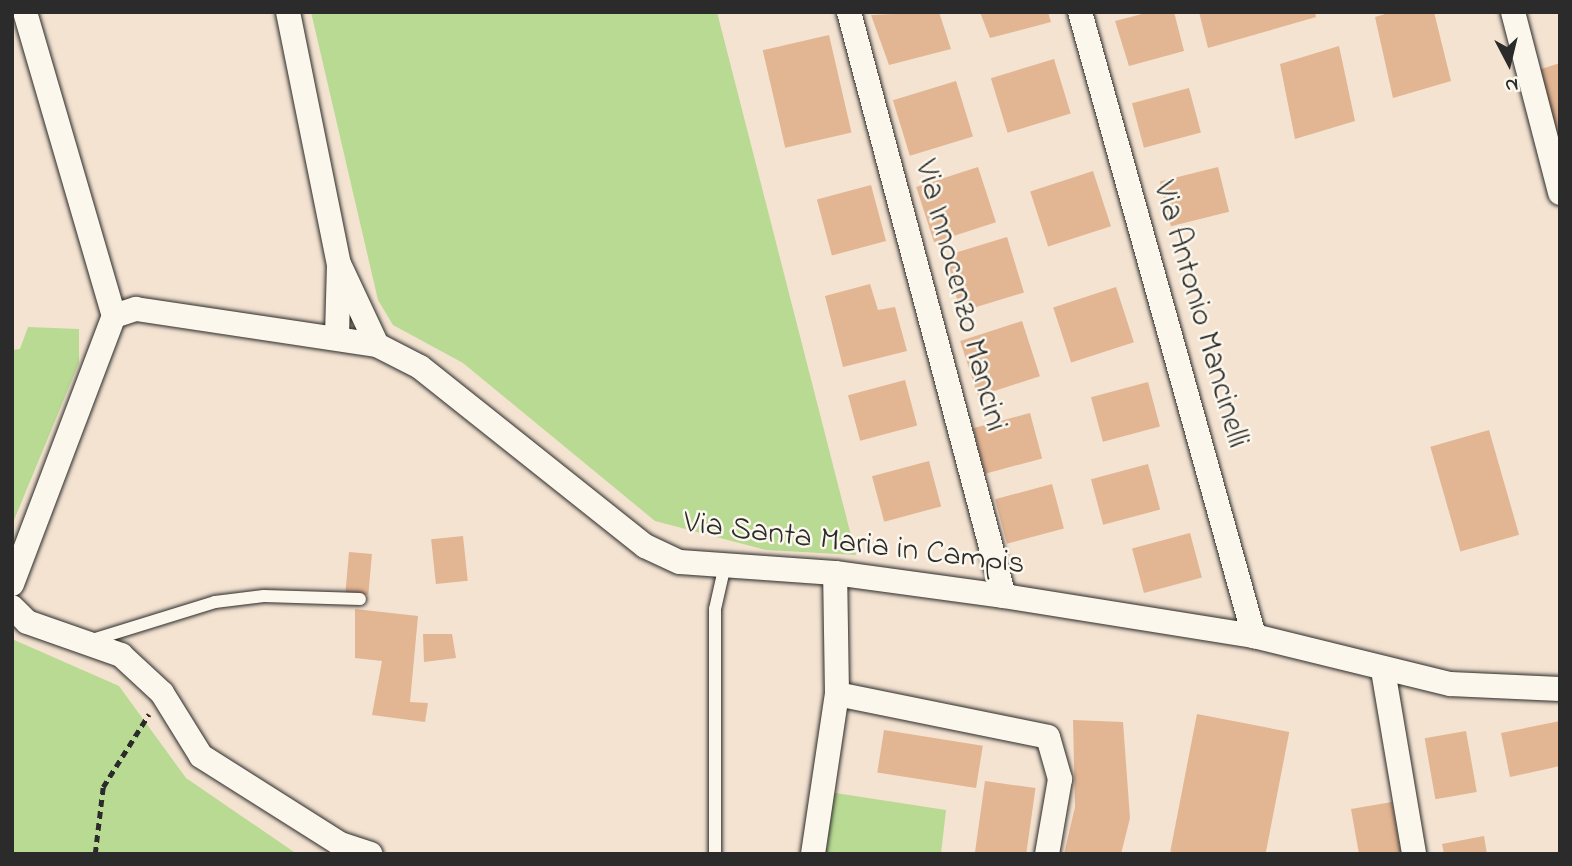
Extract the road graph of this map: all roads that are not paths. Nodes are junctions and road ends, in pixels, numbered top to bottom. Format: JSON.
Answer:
{"nodes":[{"id":1,"x":24,"y":12,"type":"edge"},
{"id":2,"x":288,"y":12,"type":"edge"},
{"id":3,"x":849,"y":12,"type":"edge"},
{"id":4,"x":1080,"y":12,"type":"edge"},
{"id":5,"x":1513,"y":12,"type":"edge"},
{"id":6,"x":1560,"y":193,"type":"edge"},
{"id":7,"x":339,"y":264,"type":"junction"},
{"id":8,"x":114,"y":316,"type":"junction"},
{"id":9,"x":337,"y":337,"type":"junction"},
{"id":10,"x":377,"y":345,"type":"junction"},
{"id":11,"x":725,"y":565,"type":"junction"},
{"id":12,"x":835,"y":573,"type":"junction"},
{"id":13,"x":12,"y":584,"type":"edge"},
{"id":14,"x":1004,"y":596,"type":"junction"},
{"id":15,"x":360,"y":599,"type":"dead end"},
{"id":16,"x":12,"y":607,"type":"edge"},
{"id":17,"x":1254,"y":636,"type":"junction"},
{"id":18,"x":82,"y":643,"type":"junction"},
{"id":19,"x":1383,"y":670,"type":"junction"},
{"id":20,"x":1560,"y":689,"type":"edge"},
{"id":21,"x":837,"y":694,"type":"junction"},
{"id":22,"x":370,"y":854,"type":"edge"},
{"id":23,"x":715,"y":854,"type":"edge"},
{"id":24,"x":813,"y":854,"type":"edge"},
{"id":25,"x":1047,"y":854,"type":"edge"},
{"id":26,"x":1415,"y":854,"type":"edge"}],
"edges":[{"from":1,"to":8,"type":"street"},
{"from":2,"to":7,"type":"street"},
{"from":3,"to":14,"type":"street","name":"Via Innocenzo Mancini"},
{"from":4,"to":17,"type":"street","name":"Via Antonio Mancinelli"},
{"from":5,"to":6,"type":"street"},
{"from":7,"to":9,"type":"street"},
{"from":7,"to":10,"type":"street"},
{"from":8,"to":9,"type":"street","name":"Via Santa Maria in Campis"},
{"from":8,"to":13,"type":"street"},
{"from":9,"to":10,"type":"street","name":"Via Santa Maria in Campis"},
{"from":10,"to":11,"type":"street","name":"Via Santa Maria in Campis"},
{"from":11,"to":12,"type":"street","name":"Via Santa Maria in Campis"},
{"from":11,"to":23,"type":"lane"},
{"from":12,"to":14,"type":"street","name":"Via Santa Maria in Campis"},
{"from":12,"to":21,"type":"street"},
{"from":14,"to":17,"type":"street","name":"Via Santa Maria in Campis"},
{"from":15,"to":18,"type":"lane"},
{"from":16,"to":18,"type":"street"},
{"from":17,"to":19,"type":"street","name":"Via Santa Maria in Campis"},
{"from":18,"to":22,"type":"street"},
{"from":19,"to":20,"type":"street","name":"Via Santa Maria in Campis"},
{"from":19,"to":26,"type":"street"},
{"from":21,"to":24,"type":"street"},
{"from":21,"to":25,"type":"street"}]}
